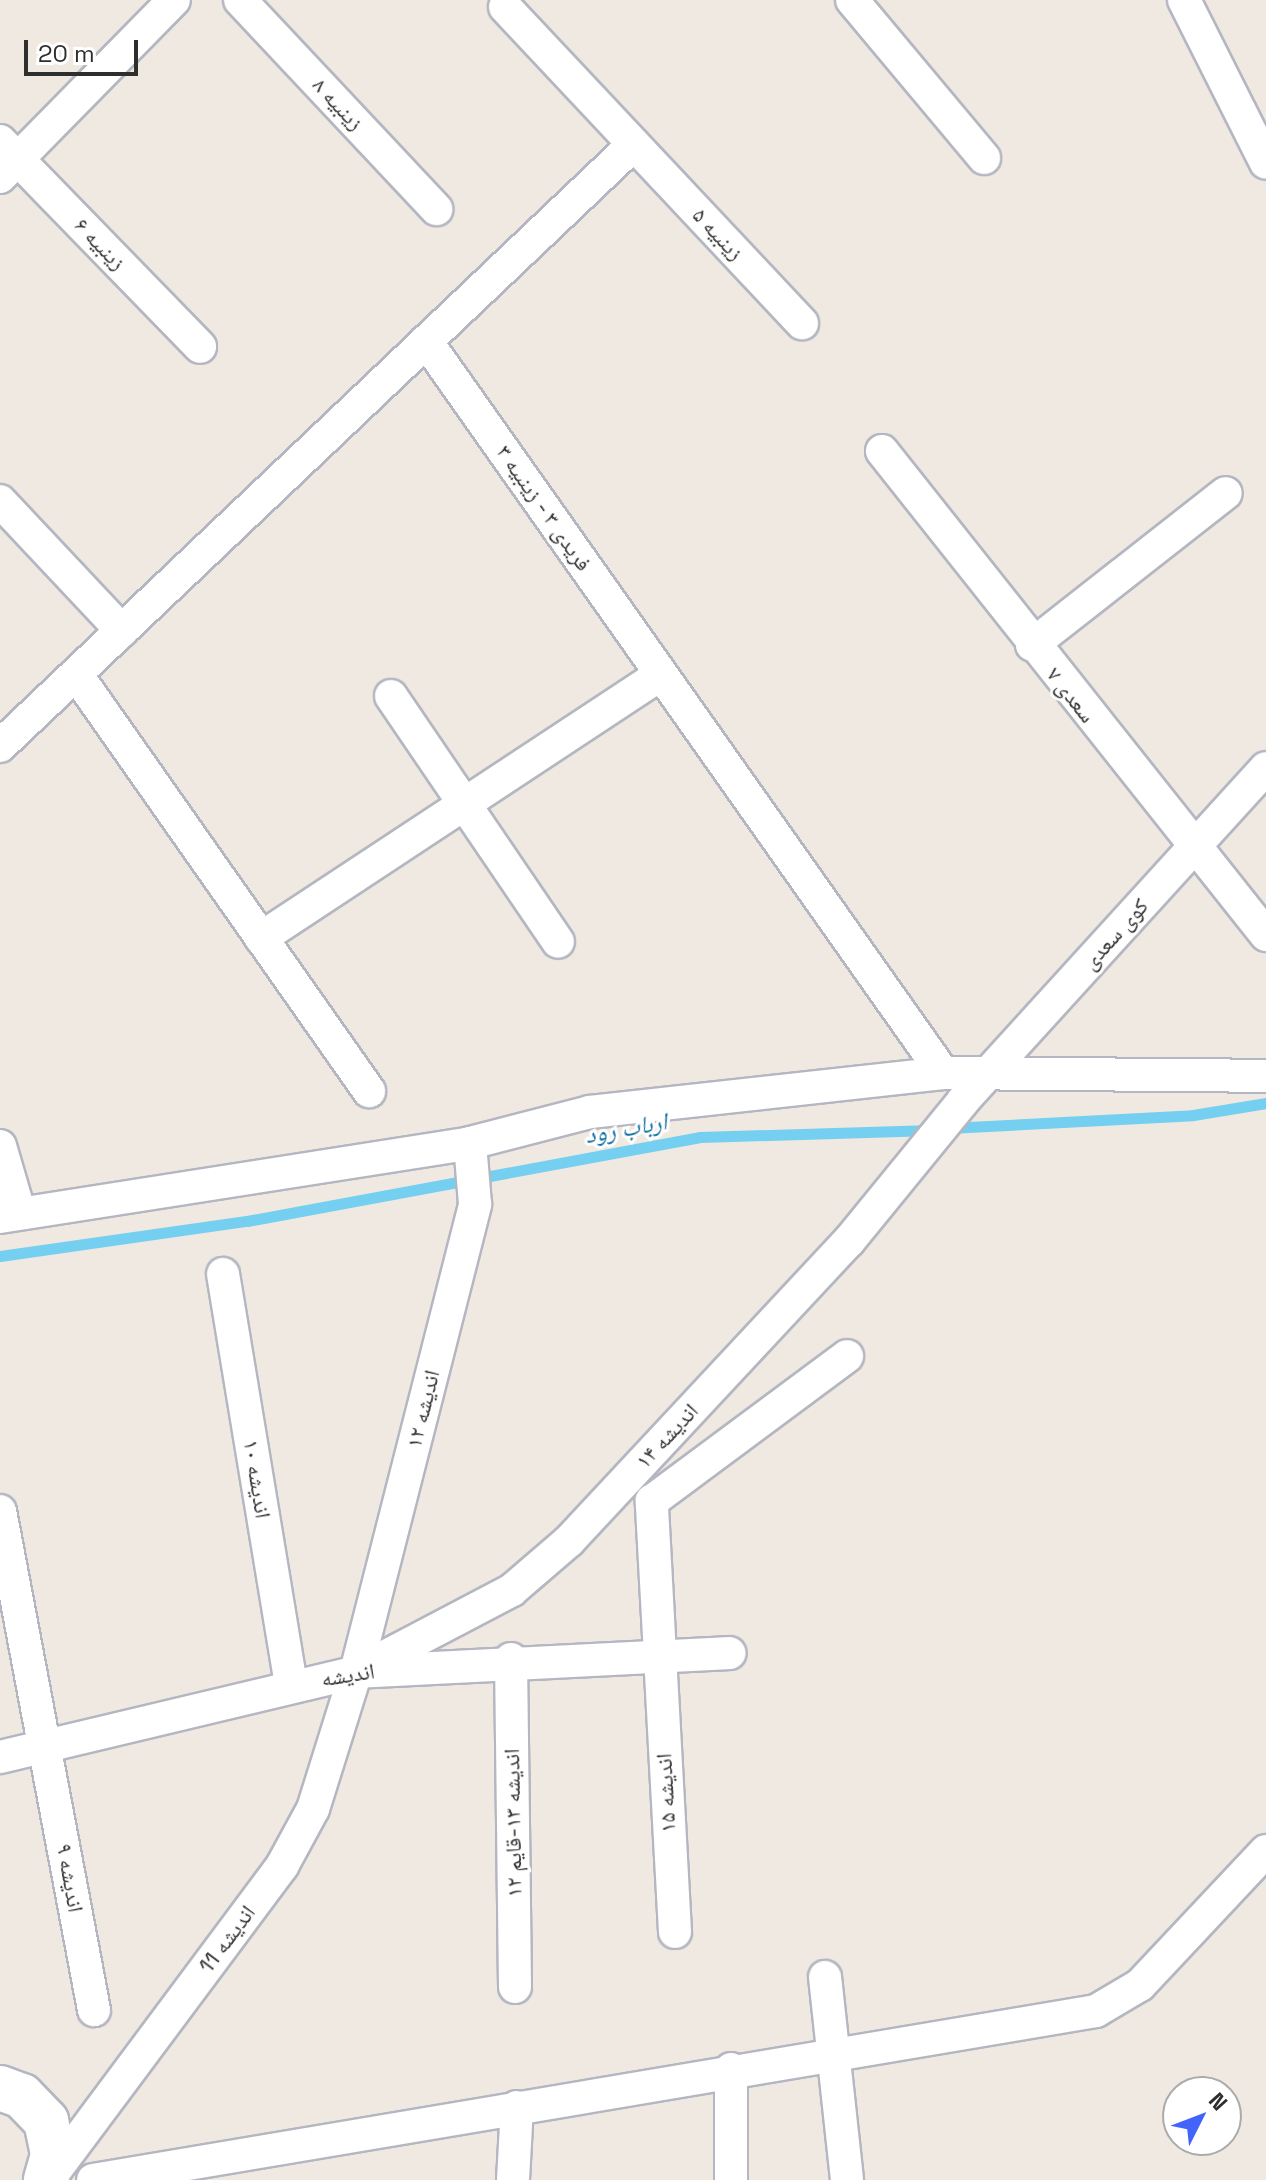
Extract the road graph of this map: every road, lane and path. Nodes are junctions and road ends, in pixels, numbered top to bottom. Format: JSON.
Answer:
{"nodes":[{"id":1,"x":174,"y":0,"type":"edge"},
{"id":2,"x":240,"y":0,"type":"edge"},
{"id":3,"x":1184,"y":0,"type":"edge"},
{"id":4,"x":865,"y":5,"type":"edge"},
{"id":5,"x":505,"y":7,"type":"dead end"},
{"id":6,"x":633,"y":145,"type":"junction"},
{"id":7,"x":984,"y":158,"type":"dead end"},
{"id":8,"x":6,"y":159,"type":"edge"},
{"id":9,"x":1266,"y":163,"type":"edge"},
{"id":10,"x":436,"y":209,"type":"dead end"},
{"id":11,"x":802,"y":323,"type":"dead end"},
{"id":12,"x":426,"y":341,"type":"junction"},
{"id":13,"x":200,"y":347,"type":"dead end"},
{"id":14,"x":882,"y":451,"type":"dead end"},
{"id":15,"x":1226,"y":493,"type":"dead end"},
{"id":16,"x":0,"y":501,"type":"edge"},
{"id":17,"x":122,"y":631,"type":"junction"},
{"id":18,"x":1032,"y":645,"type":"junction"},
{"id":19,"x":76,"y":674,"type":"junction"},
{"id":20,"x":661,"y":674,"type":"junction"},
{"id":21,"x":391,"y":696,"type":"dead end"},
{"id":22,"x":0,"y":746,"type":"edge"},
{"id":23,"x":1266,"y":768,"type":"edge"},
{"id":24,"x":463,"y":800,"type":"junction"},
{"id":25,"x":1192,"y":849,"type":"junction"},
{"id":26,"x":1266,"y":935,"type":"edge"},
{"id":27,"x":261,"y":938,"type":"junction"},
{"id":28,"x":558,"y":942,"type":"dead end"},
{"id":29,"x":990,"y":1072,"type":"junction"},
{"id":30,"x":943,"y":1073,"type":"junction"},
{"id":31,"x":1266,"y":1076,"type":"edge"},
{"id":32,"x":369,"y":1091,"type":"dead end"},
{"id":33,"x":963,"y":1101,"type":"joint"},
{"id":34,"x":470,"y":1143,"type":"junction"},
{"id":35,"x":0,"y":1146,"type":"edge"},
{"id":36,"x":9,"y":1214,"type":"edge"},
{"id":37,"x":223,"y":1274,"type":"dead end"},
{"id":38,"x":847,"y":1356,"type":"dead end"},
{"id":39,"x":0,"y":1511,"type":"edge"},
{"id":40,"x":730,"y":1653,"type":"dead end"},
{"id":41,"x":658,"y":1654,"type":"junction"},
{"id":42,"x":511,"y":1659,"type":"junction"},
{"id":43,"x":356,"y":1672,"type":"junction"},
{"id":44,"x":291,"y":1685,"type":"junction"},
{"id":45,"x":46,"y":1747,"type":"junction"},
{"id":46,"x":0,"y":1757,"type":"edge"},
{"id":47,"x":1266,"y":1851,"type":"edge"},
{"id":48,"x":675,"y":1932,"type":"dead end"},
{"id":49,"x":825,"y":1977,"type":"dead end"},
{"id":50,"x":515,"y":1987,"type":"dead end"},
{"id":51,"x":94,"y":2010,"type":"dead end"},
{"id":52,"x":838,"y":2051,"type":"junction"},
{"id":53,"x":731,"y":2069,"type":"junction"},
{"id":54,"x":0,"y":2088,"type":"edge"},
{"id":55,"x":517,"y":2107,"type":"junction"},
{"id":56,"x":102,"y":2179,"type":"edge"},
{"id":57,"x":47,"y":2180,"type":"edge"},
{"id":58,"x":513,"y":2180,"type":"edge"},
{"id":59,"x":731,"y":2180,"type":"edge"},
{"id":60,"x":847,"y":2180,"type":"edge"}],
"edges":[{"from":1,"to":8,"type":"street"},
{"from":2,"to":10,"type":"street","name":"زینبیه ۸"},
{"from":3,"to":9,"type":"street"},
{"from":4,"to":7,"type":"street"},
{"from":5,"to":6,"type":"street","name":"زینبیه ۵"},
{"from":6,"to":11,"type":"street","name":"زینبیه ۵"},
{"from":6,"to":12,"type":"street"},
{"from":8,"to":13,"type":"street","name":"زینبیه ۶"},
{"from":12,"to":17,"type":"street"},
{"from":12,"to":20,"type":"street","name":"فریدی ۳ - زینبیه ۳"},
{"from":14,"to":18,"type":"street","name":"سعدی ۷"},
{"from":15,"to":18,"type":"street"},
{"from":16,"to":17,"type":"street"},
{"from":17,"to":19,"type":"street"},
{"from":18,"to":25,"type":"street","name":"سعدی ۷"},
{"from":19,"to":22,"type":"street"},
{"from":19,"to":27,"type":"street"},
{"from":20,"to":24,"type":"street"},
{"from":20,"to":30,"type":"street","name":"فریدی ۳ - زینبیه ۳"},
{"from":21,"to":24,"type":"street"},
{"from":23,"to":25,"type":"street","name":"کوی سعدی"},
{"from":24,"to":27,"type":"street"},
{"from":24,"to":28,"type":"street"},
{"from":25,"to":26,"type":"street","name":"سعدی ۷"},
{"from":25,"to":29,"type":"street","name":"کوی سعدی"},
{"from":27,"to":32,"type":"street"},
{"from":29,"to":30,"type":"street"},
{"from":29,"to":31,"type":"street"},
{"from":29,"to":33,"type":"street","name":"کوی سعدی"},
{"from":30,"to":34,"type":"street"},
{"from":33,"to":43,"type":"street","name":"اندیشه ۱۴"},
{"from":34,"to":36,"type":"street"},
{"from":34,"to":43,"type":"street","name":"اندیشه ۱۲"},
{"from":35,"to":36,"type":"street"},
{"from":37,"to":44,"type":"street","name":"اندیشه ۱۰"},
{"from":38,"to":41,"type":"street","name":"اندیشه ۱۵"},
{"from":39,"to":45,"type":"street","name":"اندیشه ۹"},
{"from":40,"to":41,"type":"street","name":"اندیشه"},
{"from":41,"to":42,"type":"street","name":"اندیشه"},
{"from":41,"to":48,"type":"street","name":"اندیشه ۱۵"},
{"from":42,"to":43,"type":"street","name":"اندیشه"},
{"from":42,"to":50,"type":"street","name":"اندیشه ۱۳-قایم ۱۲"},
{"from":43,"to":44,"type":"street","name":"اندیشه"},
{"from":43,"to":57,"type":"street","name":"اندیشه 11"},
{"from":44,"to":45,"type":"street","name":"اندیشه"},
{"from":45,"to":46,"type":"street","name":"اندیشه"},
{"from":45,"to":51,"type":"street","name":"اندیشه ۹"},
{"from":47,"to":52,"type":"street"},
{"from":49,"to":52,"type":"street"},
{"from":52,"to":53,"type":"street"},
{"from":52,"to":60,"type":"street"},
{"from":53,"to":55,"type":"street"},
{"from":53,"to":59,"type":"street"},
{"from":54,"to":57,"type":"main road"},
{"from":55,"to":56,"type":"street"},
{"from":55,"to":58,"type":"street"}]}
